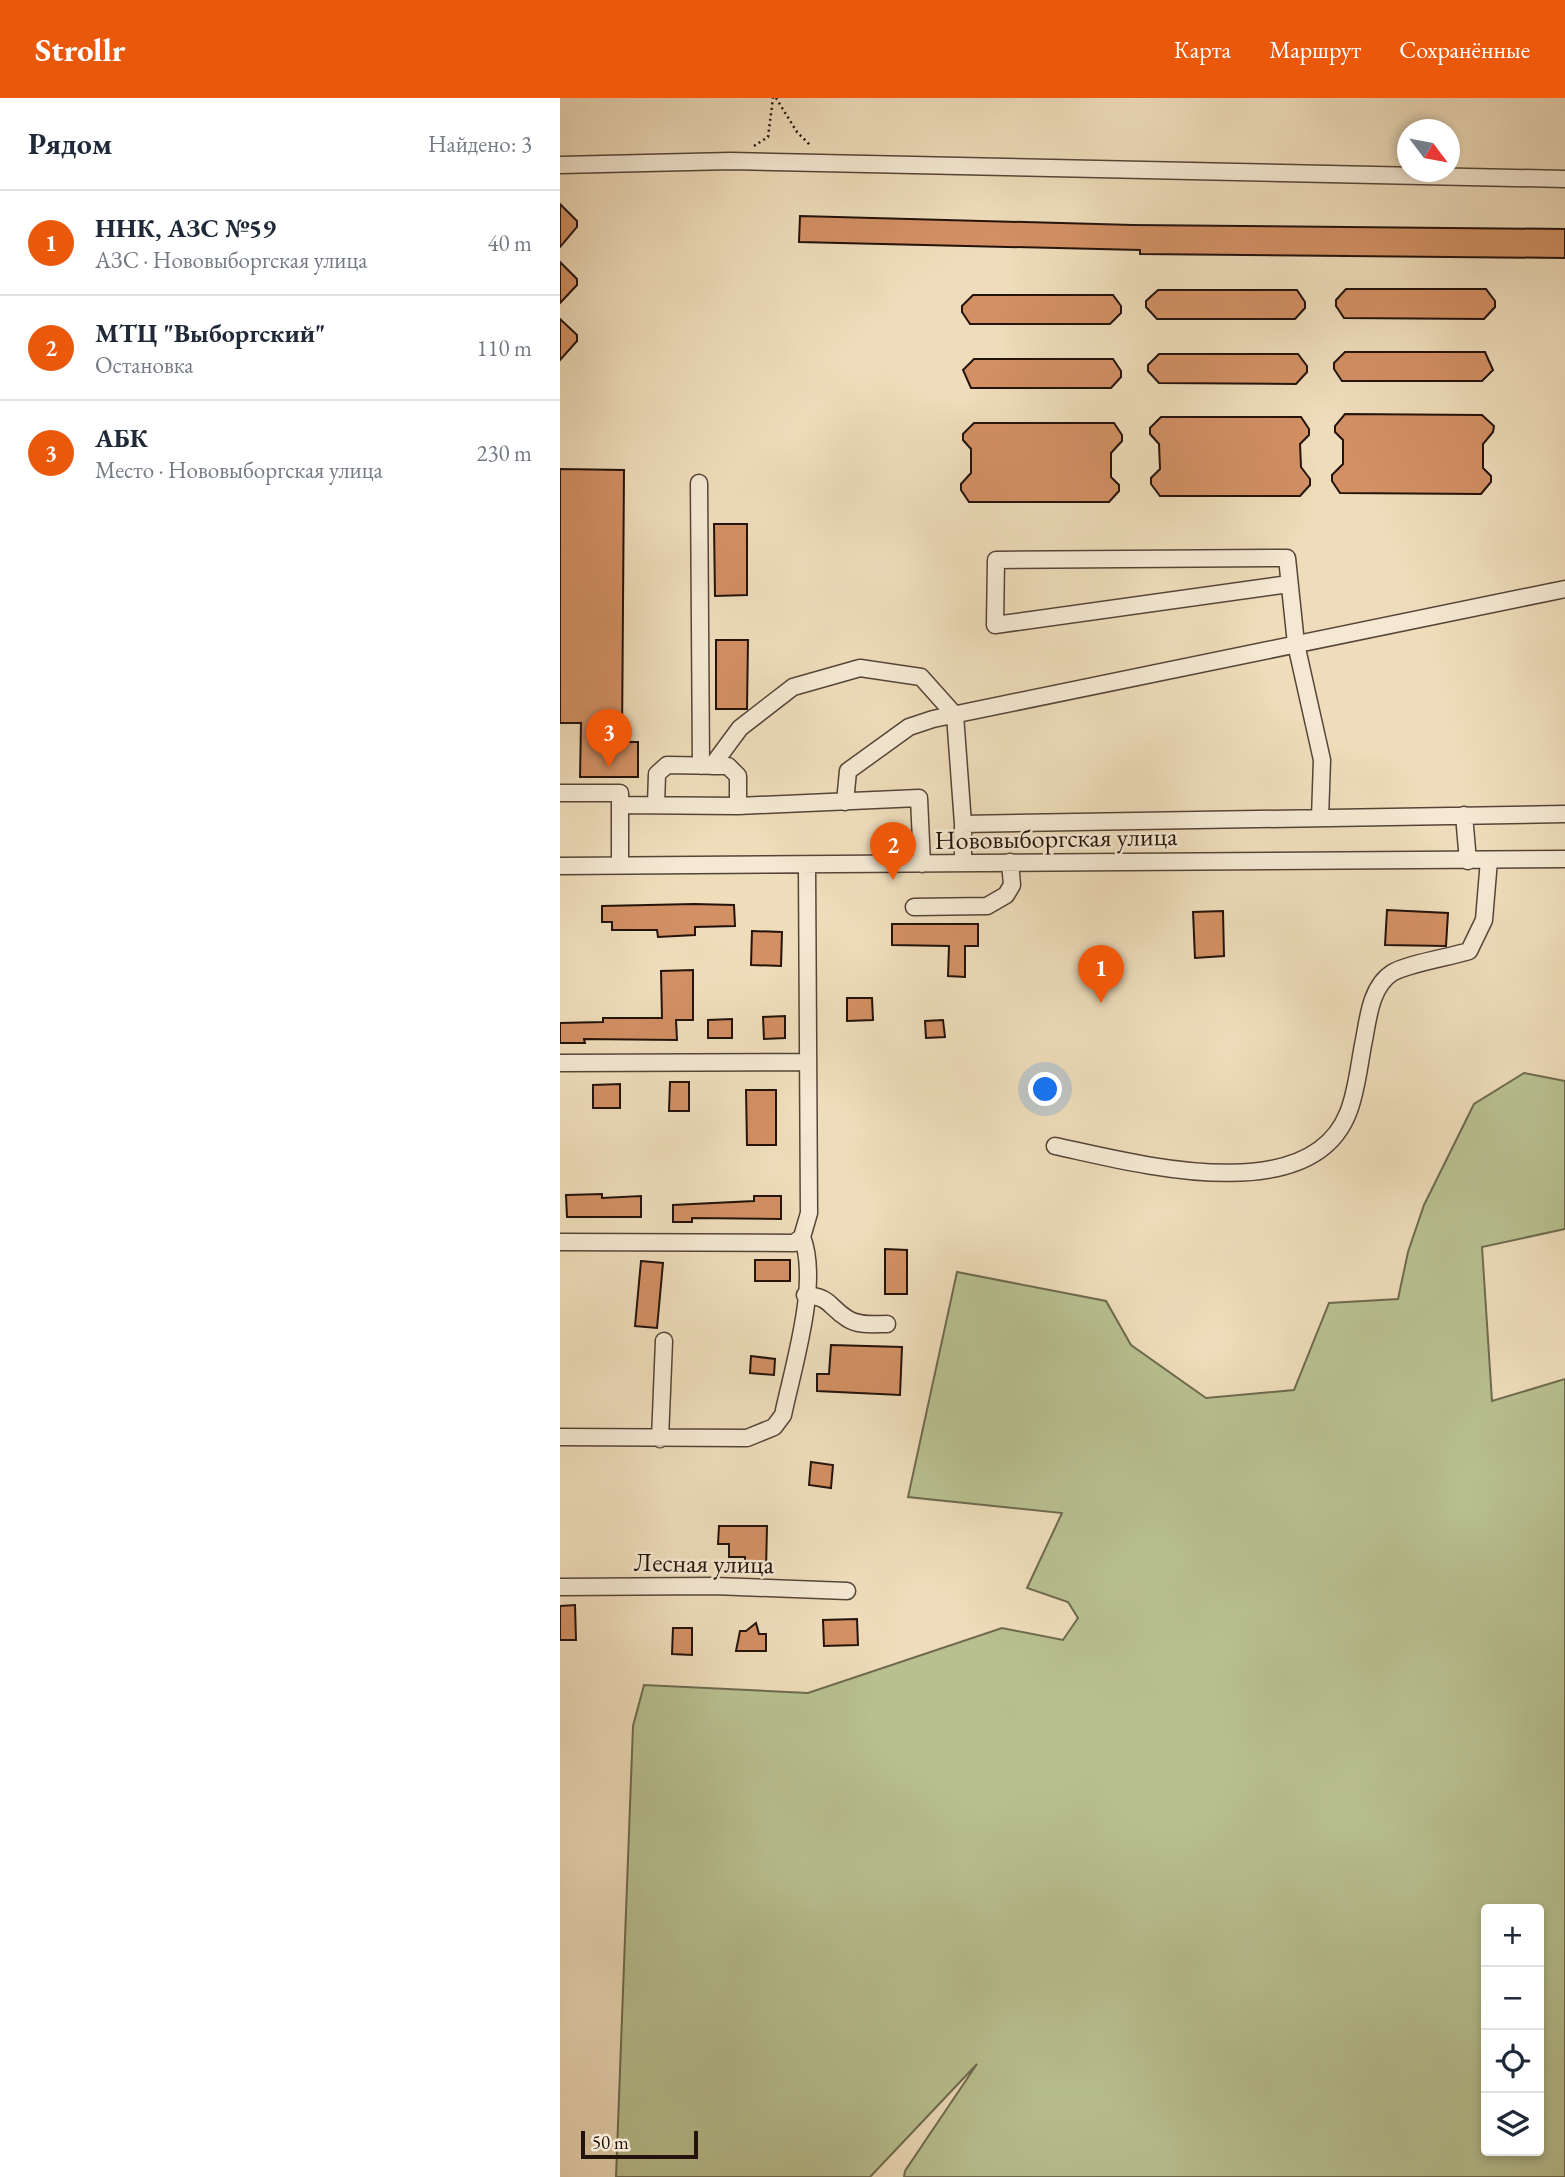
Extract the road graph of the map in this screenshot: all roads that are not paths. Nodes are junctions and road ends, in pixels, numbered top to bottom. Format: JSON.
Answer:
{"nodes":[{"id":1,"x":560,"y":165,"type":"edge"},
{"id":2,"x":1565,"y":179,"type":"edge"},
{"id":3,"x":699,"y":483,"type":"dead end"},
{"id":4,"x":1289,"y":584,"type":"junction"},
{"id":5,"x":1565,"y":589,"type":"edge"},
{"id":6,"x":1296,"y":645,"type":"junction"},
{"id":7,"x":955,"y":715,"type":"junction"},
{"id":8,"x":706,"y":766,"type":"junction"},
{"id":9,"x":560,"y":793,"type":"edge"},
{"id":10,"x":845,"y":802,"type":"junction"},
{"id":11,"x":620,"y":806,"type":"junction"},
{"id":12,"x":656,"y":806,"type":"junction"},
{"id":13,"x":738,"y":806,"type":"junction"},
{"id":14,"x":1565,"y":814,"type":"edge"},
{"id":15,"x":1464,"y":815,"type":"junction"},
{"id":16,"x":1320,"y":818,"type":"junction"},
{"id":17,"x":963,"y":824,"type":"junction"},
{"id":18,"x":1565,"y":859,"type":"edge"},
{"id":19,"x":1489,"y":860,"type":"junction"},
{"id":20,"x":1468,"y":861,"type":"junction"},
{"id":21,"x":963,"y":862,"type":"junction"},
{"id":22,"x":1010,"y":862,"type":"junction"},
{"id":23,"x":922,"y":864,"type":"junction"},
{"id":24,"x":620,"y":865,"type":"junction"},
{"id":25,"x":560,"y":866,"type":"edge"},
{"id":26,"x":807,"y":866,"type":"junction"},
{"id":27,"x":914,"y":907,"type":"dead end"},
{"id":28,"x":808,"y":1062,"type":"junction"},
{"id":29,"x":560,"y":1063,"type":"edge"},
{"id":30,"x":1055,"y":1146,"type":"dead end"},
{"id":31,"x":798,"y":1240,"type":"junction"},
{"id":32,"x":560,"y":1242,"type":"edge"},
{"id":33,"x":805,"y":1295,"type":"junction"},
{"id":34,"x":887,"y":1324,"type":"dead end"},
{"id":35,"x":664,"y":1341,"type":"dead end"},
{"id":36,"x":560,"y":1437,"type":"edge"},
{"id":37,"x":660,"y":1439,"type":"junction"},
{"id":38,"x":560,"y":1587,"type":"edge"},
{"id":39,"x":846,"y":1591,"type":"dead end"}],
"edges":[{"from":1,"to":2,"type":"street"},
{"from":3,"to":8,"type":"street"},
{"from":4,"to":4,"type":"street"},
{"from":4,"to":6,"type":"street"},
{"from":5,"to":6,"type":"street"},
{"from":6,"to":7,"type":"street"},
{"from":6,"to":16,"type":"street"},
{"from":7,"to":8,"type":"street"},
{"from":7,"to":10,"type":"street"},
{"from":7,"to":17,"type":"street"},
{"from":8,"to":12,"type":"street"},
{"from":8,"to":13,"type":"street"},
{"from":9,"to":11,"type":"street"},
{"from":10,"to":13,"type":"street"},
{"from":10,"to":23,"type":"street"},
{"from":11,"to":12,"type":"street"},
{"from":11,"to":24,"type":"street"},
{"from":12,"to":13,"type":"street"},
{"from":14,"to":15,"type":"street"},
{"from":15,"to":16,"type":"street"},
{"from":15,"to":20,"type":"street"},
{"from":16,"to":17,"type":"street"},
{"from":17,"to":21,"type":"street"},
{"from":18,"to":19,"type":"street","name":"Нововыборгская улица"},
{"from":19,"to":20,"type":"street","name":"Нововыборгская улица"},
{"from":19,"to":30,"type":"street"},
{"from":20,"to":22,"type":"street","name":"Нововыборгская улица"},
{"from":21,"to":22,"type":"street","name":"Нововыборгская улица"},
{"from":21,"to":23,"type":"street","name":"Нововыборгская улица"},
{"from":22,"to":27,"type":"street"},
{"from":23,"to":26,"type":"street","name":"Нововыборгская улица"},
{"from":24,"to":25,"type":"street","name":"Нововыборгская улица"},
{"from":24,"to":26,"type":"street","name":"Нововыборгская улица"},
{"from":26,"to":28,"type":"street"},
{"from":28,"to":29,"type":"street"},
{"from":28,"to":31,"type":"street"},
{"from":31,"to":32,"type":"street"},
{"from":31,"to":33,"type":"street"},
{"from":33,"to":34,"type":"street"},
{"from":33,"to":37,"type":"street"},
{"from":35,"to":37,"type":"street"},
{"from":36,"to":37,"type":"street"},
{"from":38,"to":39,"type":"street","name":"Лесная улица"}]}
